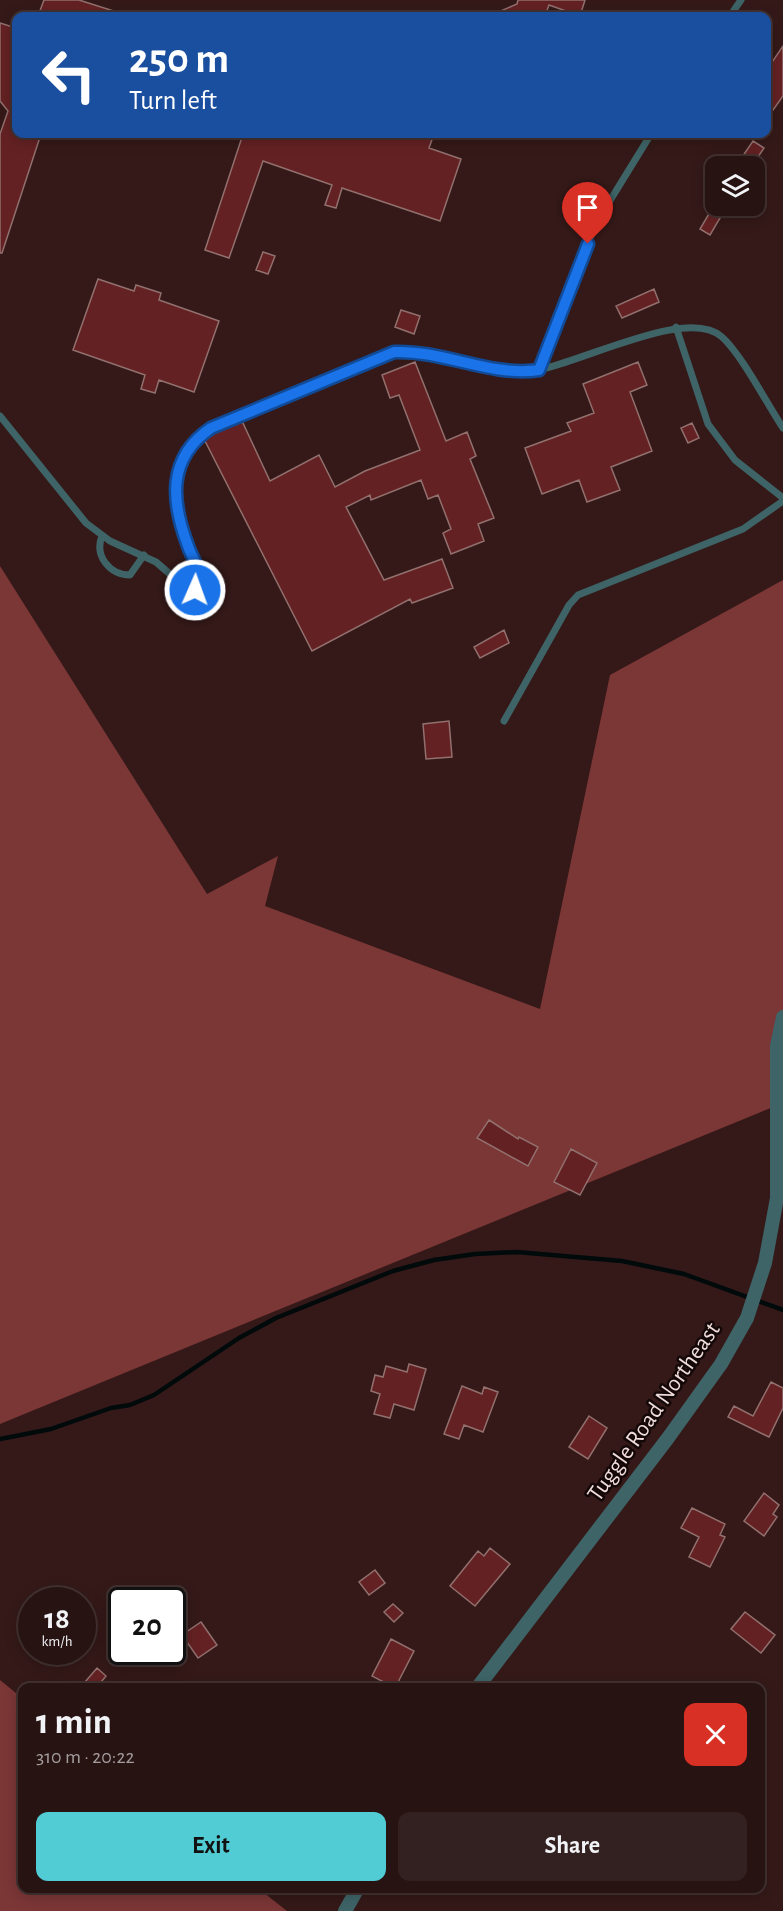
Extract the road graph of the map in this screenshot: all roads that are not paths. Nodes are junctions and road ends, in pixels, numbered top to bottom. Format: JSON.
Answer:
{"nodes":[{"id":1,"x":649,"y":138,"type":"edge"},
{"id":2,"x":676,"y":327,"type":"junction"},
{"id":3,"x":539,"y":370,"type":"junction"},
{"id":4,"x":0,"y":416,"type":"edge"},
{"id":5,"x":783,"y":428,"type":"edge"},
{"id":6,"x":783,"y":500,"type":"edge"},
{"id":7,"x":102,"y":536,"type":"junction"},
{"id":8,"x":144,"y":555,"type":"junction"},
{"id":9,"x":504,"y":721,"type":"dead end"},
{"id":10,"x":783,"y":1017,"type":"edge"},
{"id":11,"x":780,"y":1102,"type":"edge"},
{"id":12,"x":481,"y":1683,"type":"edge"},
{"id":13,"x":355,"y":1893,"type":"edge"},
{"id":14,"x":345,"y":1911,"type":"edge"}],
"edges":[{"from":1,"to":3,"type":"lane"},
{"from":2,"to":3,"type":"lane"},
{"from":2,"to":5,"type":"lane"},
{"from":2,"to":6,"type":"lane"},
{"from":3,"to":8,"type":"lane"},
{"from":4,"to":7,"type":"lane"},
{"from":6,"to":9,"type":"lane"},
{"from":7,"to":8,"type":"lane"},
{"from":7,"to":8,"type":"lane"},
{"from":10,"to":11,"type":"street","name":"Tuggle Road Northeast"},
{"from":11,"to":12,"type":"street","name":"Tuggle Road Northeast"},
{"from":13,"to":14,"type":"street"}]}
